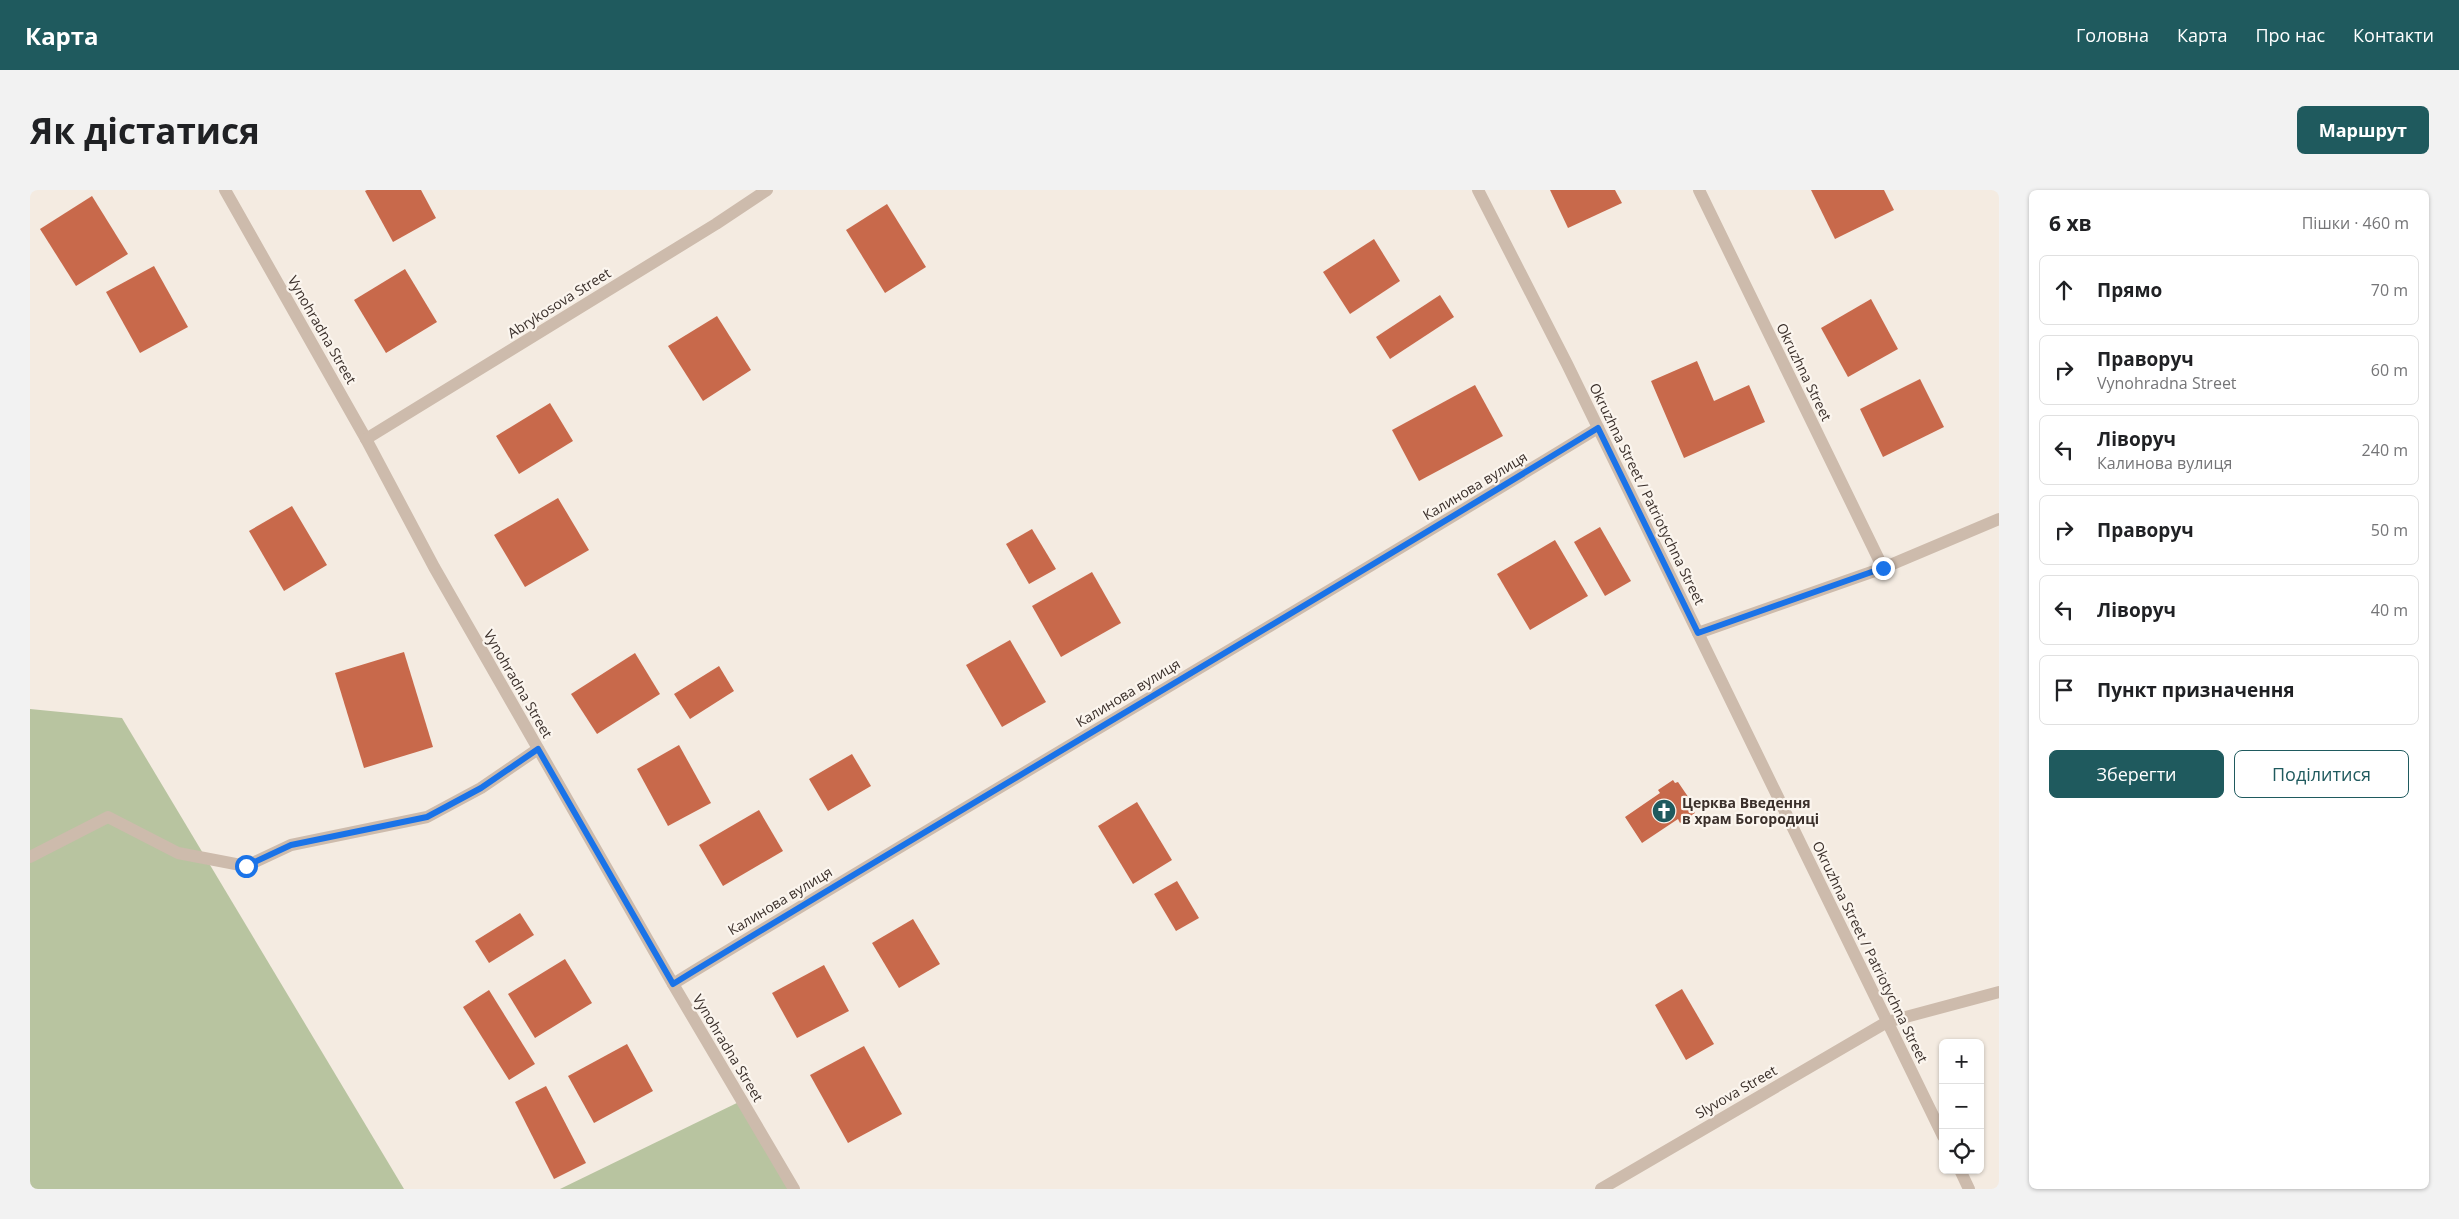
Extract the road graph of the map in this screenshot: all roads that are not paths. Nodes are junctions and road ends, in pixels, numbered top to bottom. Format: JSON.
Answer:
{"nodes":[{"id":1,"x":224,"y":190,"type":"edge"},
{"id":2,"x":767,"y":190,"type":"edge"},
{"id":3,"x":1478,"y":190,"type":"edge"},
{"id":4,"x":1698,"y":190,"type":"edge"},
{"id":5,"x":1598,"y":428,"type":"junction"},
{"id":6,"x":366,"y":439,"type":"junction"},
{"id":7,"x":1999,"y":519,"type":"edge"},
{"id":8,"x":1883,"y":568,"type":"junction"},
{"id":9,"x":1698,"y":633,"type":"junction"},
{"id":10,"x":538,"y":749,"type":"junction"},
{"id":11,"x":30,"y":857,"type":"edge"},
{"id":12,"x":673,"y":984,"type":"junction"},
{"id":13,"x":1999,"y":992,"type":"edge"},
{"id":14,"x":1887,"y":1022,"type":"junction"},
{"id":15,"x":1940,"y":1129,"type":"edge"},
{"id":16,"x":1962,"y":1174,"type":"edge"},
{"id":17,"x":794,"y":1189,"type":"edge"},
{"id":18,"x":1601,"y":1189,"type":"edge"},
{"id":19,"x":1969,"y":1189,"type":"edge"}],
"edges":[{"from":1,"to":6,"type":"street","name":"Vynohradna Street"},
{"from":2,"to":6,"type":"street","name":"Abrykosova Street"},
{"from":3,"to":5,"type":"street","name":"Okruzhna Street / Patriotychna Street"},
{"from":4,"to":8,"type":"street","name":"Okruzhna Street"},
{"from":5,"to":9,"type":"street","name":"Okruzhna Street / Patriotychna Street"},
{"from":5,"to":12,"type":"street","name":"Калинова вулиця"},
{"from":6,"to":10,"type":"street","name":"Vynohradna Street"},
{"from":7,"to":8,"type":"street"},
{"from":8,"to":9,"type":"street"},
{"from":9,"to":14,"type":"street","name":"Okruzhna Street / Patriotychna Street"},
{"from":10,"to":11,"type":"street"},
{"from":10,"to":12,"type":"street","name":"Vynohradna Street"},
{"from":12,"to":17,"type":"street","name":"Vynohradna Street"},
{"from":13,"to":14,"type":"street","name":"Slyvova Street"},
{"from":14,"to":15,"type":"street","name":"Okruzhna Street / Patriotychna Street"},
{"from":14,"to":18,"type":"street","name":"Slyvova Street"},
{"from":16,"to":19,"type":"street"}]}
